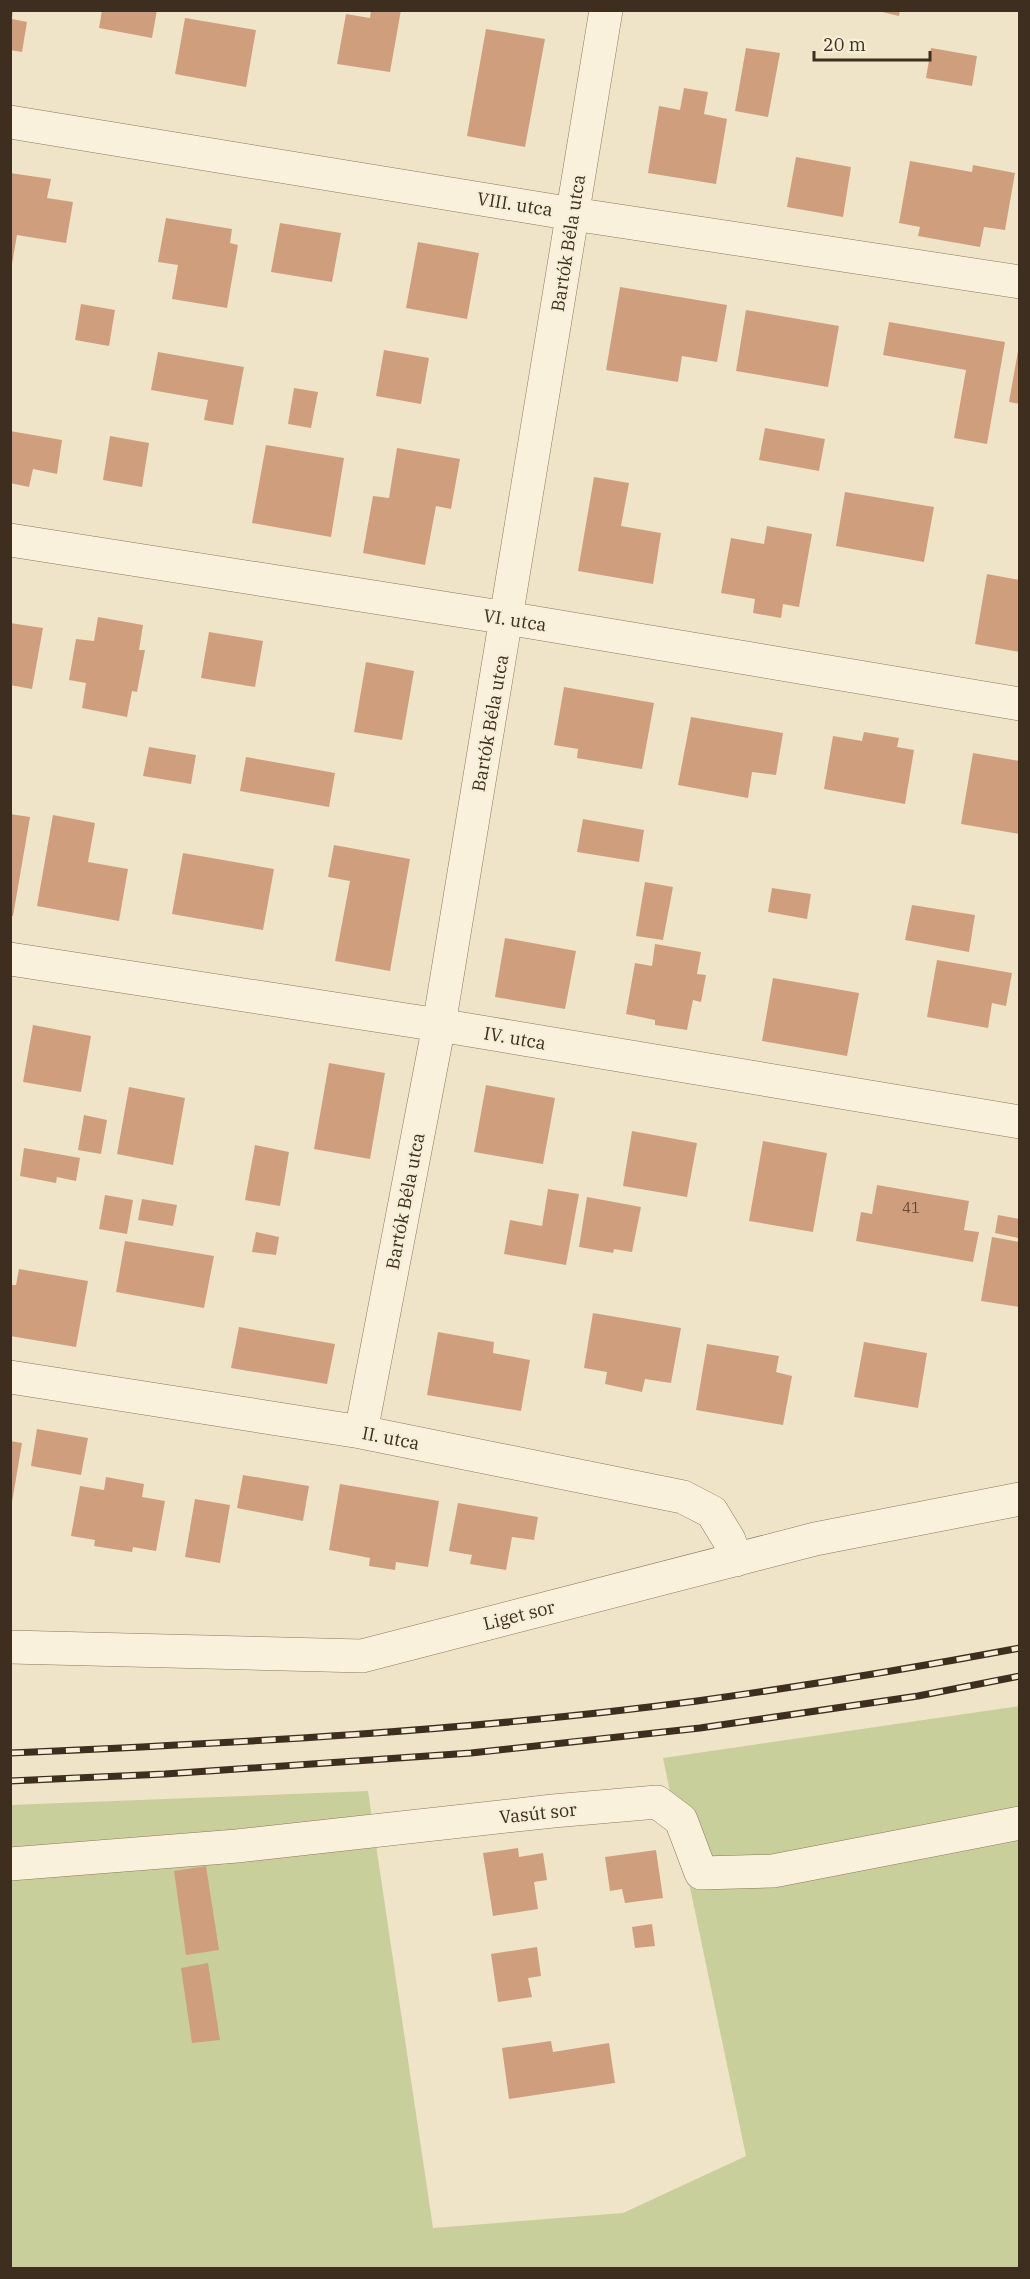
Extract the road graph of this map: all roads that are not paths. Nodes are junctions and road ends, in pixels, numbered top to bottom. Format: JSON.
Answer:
{"nodes":[{"id":1,"x":606,"y":10,"type":"edge"},
{"id":2,"x":10,"y":122,"type":"edge"},
{"id":3,"x":573,"y":214,"type":"junction"},
{"id":4,"x":1020,"y":282,"type":"edge"},
{"id":5,"x":10,"y":540,"type":"edge"},
{"id":6,"x":507,"y":618,"type":"junction"},
{"id":7,"x":1020,"y":704,"type":"edge"},
{"id":8,"x":10,"y":959,"type":"edge"},
{"id":9,"x":439,"y":1025,"type":"junction"},
{"id":10,"x":1020,"y":1122,"type":"edge"},
{"id":11,"x":10,"y":1377,"type":"edge"},
{"id":12,"x":361,"y":1432,"type":"junction"},
{"id":13,"x":1020,"y":1499,"type":"edge"},
{"id":14,"x":736,"y":1560,"type":"junction"},
{"id":15,"x":10,"y":1647,"type":"edge"},
{"id":16,"x":1020,"y":1823,"type":"edge"},
{"id":17,"x":10,"y":1864,"type":"edge"}],
"edges":[{"from":1,"to":3,"type":"street","name":"Bartók Béla utca"},
{"from":2,"to":3,"type":"street","name":"VIII. utca"},
{"from":3,"to":4,"type":"street","name":"VIII. utca"},
{"from":3,"to":6,"type":"street","name":"Bartók Béla utca"},
{"from":5,"to":6,"type":"street","name":"VI. utca"},
{"from":6,"to":7,"type":"street","name":"VI. utca"},
{"from":6,"to":9,"type":"street","name":"Bartók Béla utca"},
{"from":8,"to":9,"type":"street","name":"IV. utca"},
{"from":9,"to":10,"type":"street","name":"IV. utca"},
{"from":9,"to":12,"type":"street","name":"Bartók Béla utca"},
{"from":11,"to":12,"type":"street","name":"II. utca"},
{"from":12,"to":14,"type":"street","name":"II. utca"},
{"from":13,"to":14,"type":"street","name":"Liget sor"},
{"from":14,"to":15,"type":"street","name":"Liget sor"},
{"from":16,"to":17,"type":"street","name":"Vasút sor"}]}
